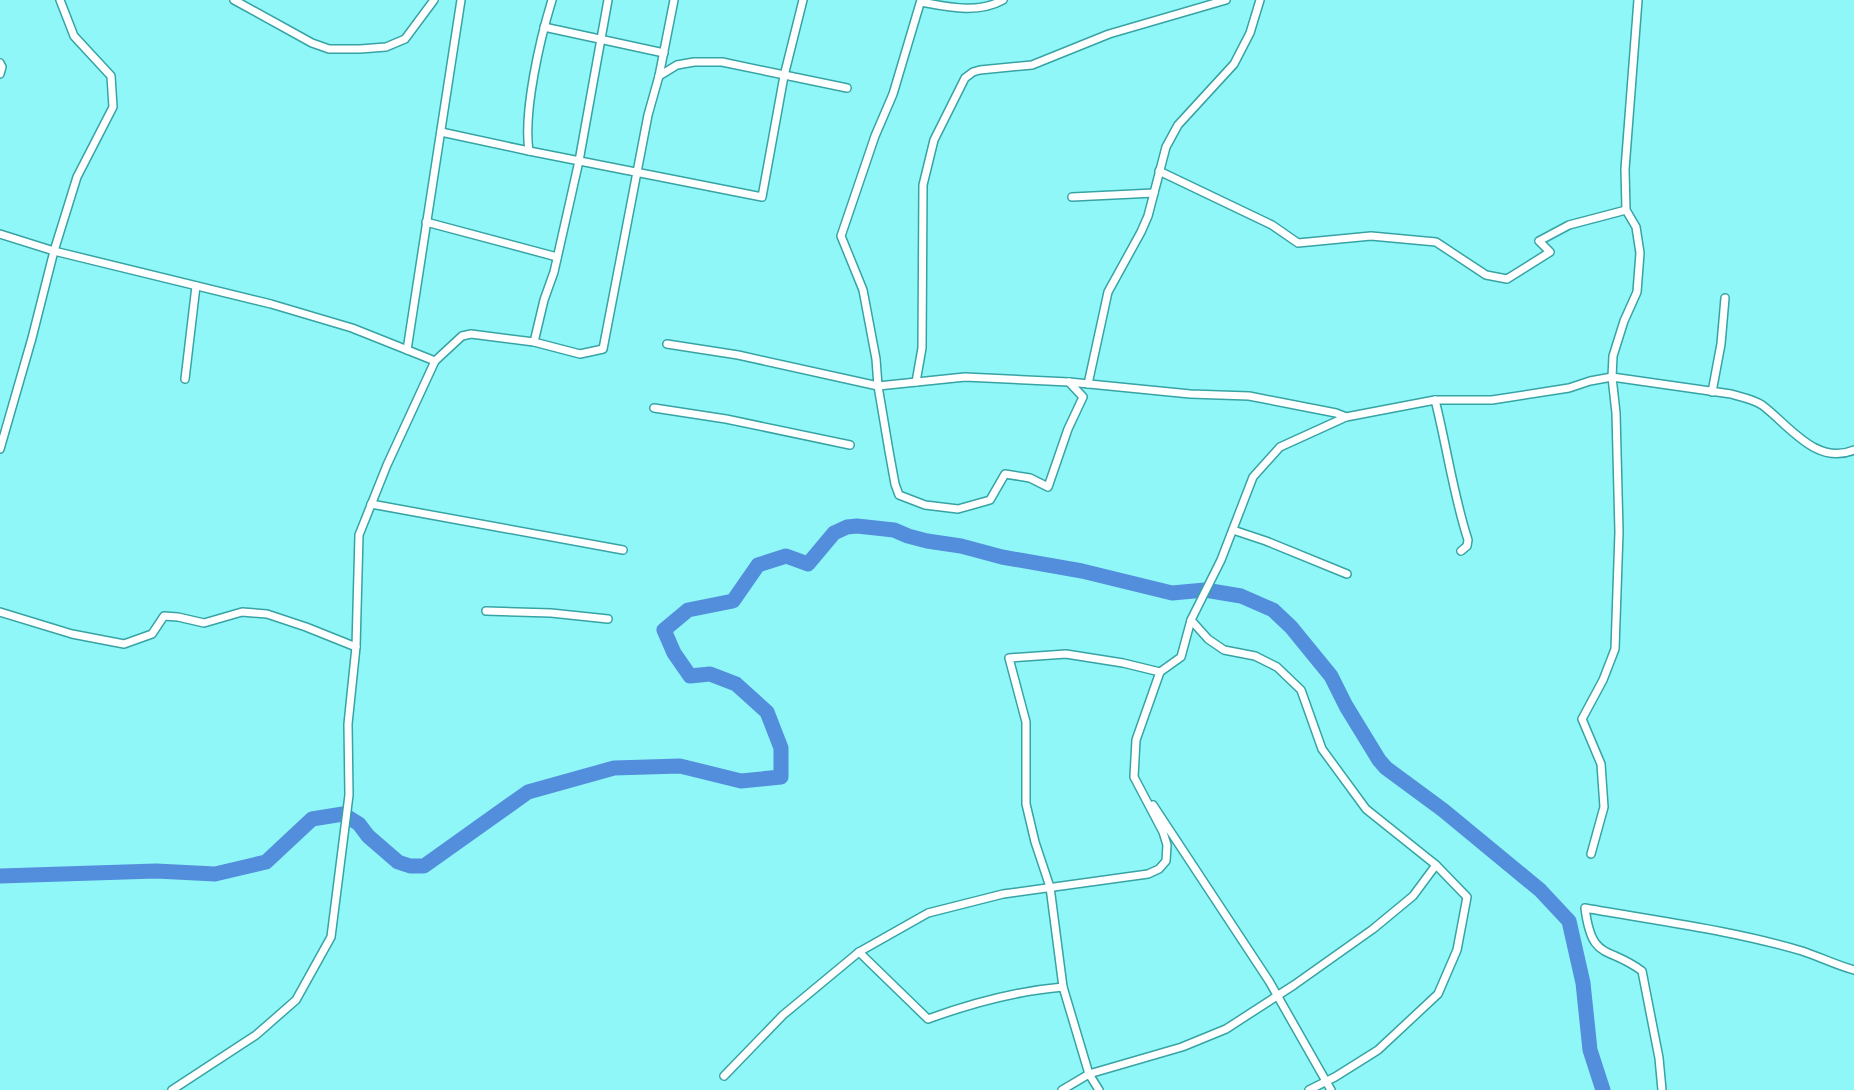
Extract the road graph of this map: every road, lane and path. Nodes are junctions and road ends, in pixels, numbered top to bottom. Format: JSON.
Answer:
{"nodes":[{"id":1,"x":60,"y":0,"type":"edge"},
{"id":2,"x":234,"y":0,"type":"edge"},
{"id":3,"x":434,"y":0,"type":"edge"},
{"id":4,"x":461,"y":0,"type":"edge"},
{"id":5,"x":552,"y":0,"type":"edge"},
{"id":6,"x":608,"y":0,"type":"edge"},
{"id":7,"x":674,"y":0,"type":"edge"},
{"id":8,"x":802,"y":0,"type":"edge"},
{"id":9,"x":1003,"y":0,"type":"edge"},
{"id":10,"x":1227,"y":0,"type":"edge"},
{"id":11,"x":1260,"y":0,"type":"edge"},
{"id":12,"x":1638,"y":0,"type":"edge"},
{"id":13,"x":921,"y":1,"type":"edge"},
{"id":14,"x":544,"y":27,"type":"junction"},
{"id":15,"x":602,"y":40,"type":"junction"},
{"id":16,"x":664,"y":53,"type":"junction"},
{"id":17,"x":0,"y":63,"type":"edge"},
{"id":18,"x":0,"y":74,"type":"edge"},
{"id":19,"x":659,"y":76,"type":"junction"},
{"id":20,"x":784,"y":76,"type":"junction"},
{"id":21,"x":847,"y":88,"type":"dead end"},
{"id":22,"x":441,"y":132,"type":"junction"},
{"id":23,"x":530,"y":151,"type":"junction"},
{"id":24,"x":579,"y":161,"type":"junction"},
{"id":25,"x":1159,"y":171,"type":"junction"},
{"id":26,"x":637,"y":172,"type":"junction"},
{"id":27,"x":1154,"y":193,"type":"junction"},
{"id":28,"x":1072,"y":197,"type":"dead end"},
{"id":29,"x":1626,"y":210,"type":"junction"},
{"id":30,"x":426,"y":222,"type":"junction"},
{"id":31,"x":0,"y":234,"type":"edge"},
{"id":32,"x":54,"y":251,"type":"junction"},
{"id":33,"x":557,"y":257,"type":"junction"},
{"id":34,"x":196,"y":286,"type":"junction"},
{"id":35,"x":1725,"y":298,"type":"dead end"},
{"id":36,"x":534,"y":342,"type":"junction"},
{"id":37,"x":667,"y":344,"type":"dead end"},
{"id":38,"x":407,"y":350,"type":"junction"},
{"id":39,"x":435,"y":361,"type":"junction"},
{"id":40,"x":1612,"y":377,"type":"junction"},
{"id":41,"x":185,"y":380,"type":"dead end"},
{"id":42,"x":916,"y":382,"type":"junction"},
{"id":43,"x":1069,"y":382,"type":"junction"},
{"id":44,"x":1088,"y":384,"type":"junction"},
{"id":45,"x":878,"y":386,"type":"junction"},
{"id":46,"x":1712,"y":392,"type":"junction"},
{"id":47,"x":1435,"y":400,"type":"junction"},
{"id":48,"x":654,"y":408,"type":"dead end"},
{"id":49,"x":1346,"y":417,"type":"junction"},
{"id":50,"x":850,"y":445,"type":"dead end"},
{"id":51,"x":0,"y":449,"type":"edge"},
{"id":52,"x":1854,"y":450,"type":"edge"},
{"id":53,"x":371,"y":504,"type":"junction"},
{"id":54,"x":1233,"y":530,"type":"junction"},
{"id":55,"x":623,"y":550,"type":"dead end"},
{"id":56,"x":1461,"y":551,"type":"dead end"},
{"id":57,"x":1347,"y":574,"type":"dead end"},
{"id":58,"x":486,"y":611,"type":"dead end"},
{"id":59,"x":0,"y":612,"type":"edge"},
{"id":60,"x":608,"y":619,"type":"dead end"},
{"id":61,"x":1191,"y":620,"type":"junction"},
{"id":62,"x":356,"y":647,"type":"junction"},
{"id":63,"x":1160,"y":672,"type":"junction"},
{"id":64,"x":1134,"y":777,"type":"junction"},
{"id":65,"x":1591,"y":854,"type":"dead end"},
{"id":66,"x":1436,"y":865,"type":"junction"},
{"id":67,"x":1050,"y":887,"type":"junction"},
{"id":68,"x":859,"y":952,"type":"junction"},
{"id":69,"x":1854,"y":970,"type":"edge"},
{"id":70,"x":1062,"y":987,"type":"junction"},
{"id":71,"x":1277,"y":996,"type":"junction"},
{"id":72,"x":1089,"y":1074,"type":"junction"},
{"id":73,"x":724,"y":1076,"type":"dead end"},
{"id":74,"x":1325,"y":1082,"type":"junction"},
{"id":75,"x":172,"y":1090,"type":"edge"},
{"id":76,"x":1062,"y":1090,"type":"edge"},
{"id":77,"x":1099,"y":1090,"type":"edge"},
{"id":78,"x":1309,"y":1090,"type":"edge"},
{"id":79,"x":1331,"y":1090,"type":"edge"},
{"id":80,"x":1662,"y":1090,"type":"edge"}],
"edges":[{"from":1,"to":32,"type":"street"},
{"from":2,"to":3,"type":"street"},
{"from":4,"to":22,"type":"street"},
{"from":5,"to":14,"type":"street"},
{"from":6,"to":15,"type":"street"},
{"from":7,"to":16,"type":"street"},
{"from":8,"to":20,"type":"street"},
{"from":9,"to":13,"type":"street"},
{"from":10,"to":42,"type":"street"},
{"from":11,"to":25,"type":"street"},
{"from":12,"to":29,"type":"street"},
{"from":13,"to":45,"type":"street"},
{"from":14,"to":15,"type":"street"},
{"from":14,"to":23,"type":"street"},
{"from":15,"to":16,"type":"street"},
{"from":15,"to":24,"type":"street"},
{"from":16,"to":19,"type":"street"},
{"from":17,"to":18,"type":"street"},
{"from":19,"to":20,"type":"street"},
{"from":19,"to":26,"type":"street"},
{"from":20,"to":21,"type":"street"},
{"from":20,"to":26,"type":"street"},
{"from":22,"to":23,"type":"street"},
{"from":22,"to":30,"type":"street"},
{"from":23,"to":24,"type":"street"},
{"from":24,"to":26,"type":"street"},
{"from":24,"to":33,"type":"street"},
{"from":25,"to":27,"type":"street"},
{"from":25,"to":29,"type":"street"},
{"from":26,"to":36,"type":"street"},
{"from":27,"to":28,"type":"street"},
{"from":27,"to":44,"type":"street"},
{"from":29,"to":40,"type":"street"},
{"from":30,"to":33,"type":"street"},
{"from":30,"to":38,"type":"street"},
{"from":31,"to":32,"type":"street"},
{"from":32,"to":34,"type":"street"},
{"from":32,"to":51,"type":"street"},
{"from":33,"to":36,"type":"street"},
{"from":34,"to":38,"type":"street"},
{"from":34,"to":41,"type":"street"},
{"from":35,"to":46,"type":"street"},
{"from":36,"to":39,"type":"street"},
{"from":37,"to":45,"type":"street"},
{"from":38,"to":39,"type":"street"},
{"from":39,"to":53,"type":"street"},
{"from":40,"to":46,"type":"street"},
{"from":40,"to":47,"type":"street"},
{"from":40,"to":65,"type":"street"},
{"from":42,"to":43,"type":"street"},
{"from":42,"to":45,"type":"street"},
{"from":43,"to":44,"type":"street"},
{"from":43,"to":45,"type":"street"},
{"from":44,"to":49,"type":"street"},
{"from":46,"to":52,"type":"street"},
{"from":47,"to":49,"type":"street"},
{"from":47,"to":56,"type":"street"},
{"from":48,"to":50,"type":"street"},
{"from":49,"to":54,"type":"street"},
{"from":53,"to":55,"type":"street"},
{"from":53,"to":62,"type":"street"},
{"from":54,"to":57,"type":"street"},
{"from":54,"to":61,"type":"street"},
{"from":58,"to":60,"type":"street"},
{"from":59,"to":62,"type":"street"},
{"from":61,"to":63,"type":"street"},
{"from":61,"to":66,"type":"street"},
{"from":62,"to":75,"type":"street"},
{"from":63,"to":64,"type":"street"},
{"from":63,"to":67,"type":"street"},
{"from":64,"to":67,"type":"street"},
{"from":64,"to":71,"type":"street"},
{"from":66,"to":71,"type":"street"},
{"from":66,"to":74,"type":"street"},
{"from":67,"to":68,"type":"street"},
{"from":67,"to":70,"type":"street"},
{"from":68,"to":70,"type":"street"},
{"from":68,"to":73,"type":"street"},
{"from":69,"to":80,"type":"street"},
{"from":70,"to":72,"type":"street"},
{"from":71,"to":72,"type":"street"},
{"from":71,"to":74,"type":"street"},
{"from":72,"to":76,"type":"street"},
{"from":72,"to":77,"type":"street"},
{"from":74,"to":78,"type":"street"},
{"from":74,"to":79,"type":"street"}]}
